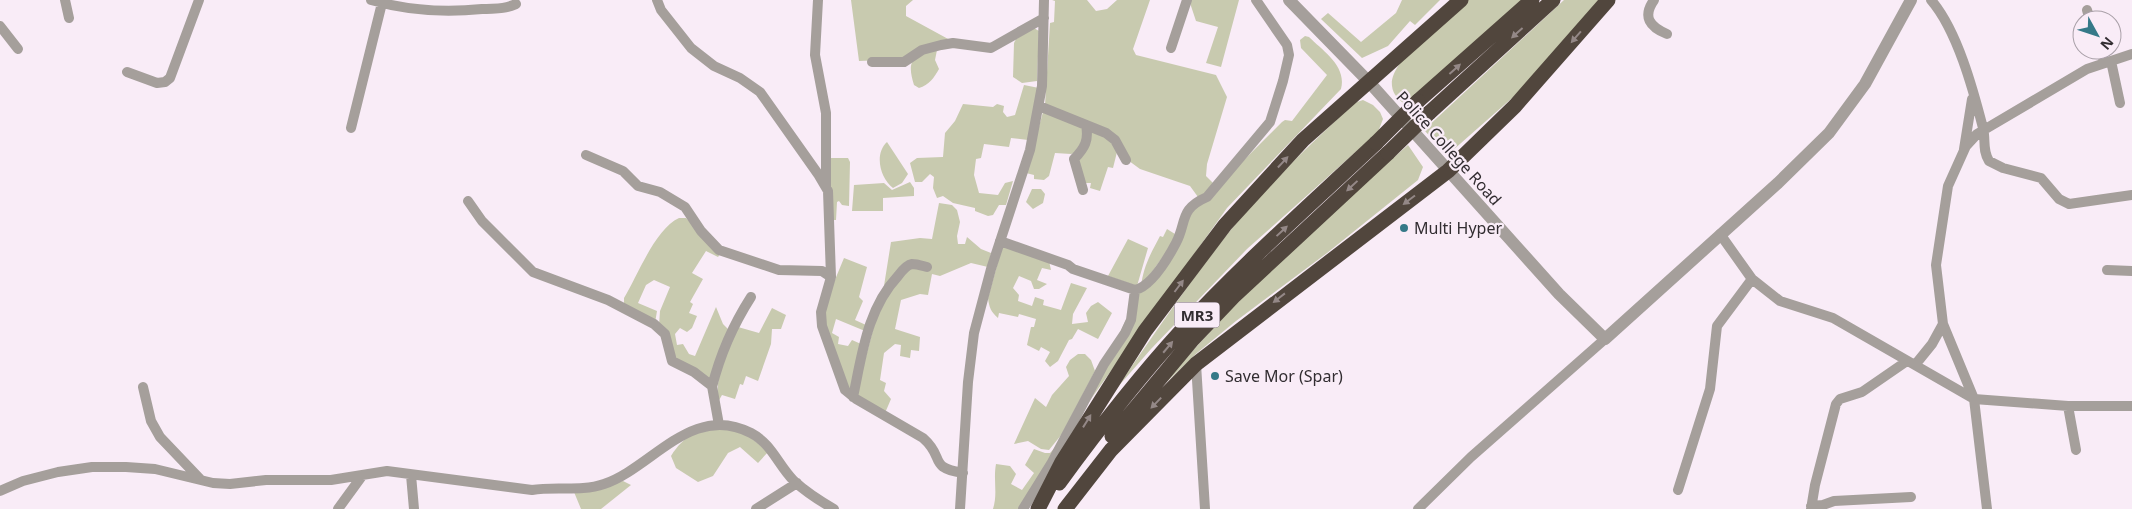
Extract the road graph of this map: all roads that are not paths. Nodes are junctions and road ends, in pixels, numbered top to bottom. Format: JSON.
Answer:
{"nodes":[{"id":1,"x":65,"y":0,"type":"edge"},
{"id":2,"x":198,"y":0,"type":"edge"},
{"id":3,"x":371,"y":0,"type":"edge"},
{"id":4,"x":657,"y":0,"type":"edge"},
{"id":5,"x":818,"y":0,"type":"edge"},
{"id":6,"x":1044,"y":0,"type":"edge"},
{"id":7,"x":1186,"y":0,"type":"edge"},
{"id":8,"x":1256,"y":0,"type":"edge"},
{"id":9,"x":1289,"y":0,"type":"edge"},
{"id":10,"x":1461,"y":0,"type":"edge"},
{"id":11,"x":1532,"y":0,"type":"edge"},
{"id":12,"x":1553,"y":0,"type":"edge"},
{"id":13,"x":1608,"y":0,"type":"edge"},
{"id":14,"x":1654,"y":0,"type":"edge"},
{"id":15,"x":1911,"y":0,"type":"edge"},
{"id":16,"x":1931,"y":0,"type":"edge"},
{"id":17,"x":382,"y":3,"type":"junction"},
{"id":18,"x":516,"y":4,"type":"dead end"},
{"id":19,"x":68,"y":18,"type":"dead end"},
{"id":20,"x":1044,"y":18,"type":"junction"},
{"id":21,"x":0,"y":26,"type":"edge"},
{"id":22,"x":1667,"y":34,"type":"dead end"},
{"id":23,"x":1171,"y":48,"type":"dead end"},
{"id":24,"x":18,"y":49,"type":"dead end"},
{"id":25,"x":2132,"y":54,"type":"edge"},
{"id":26,"x":872,"y":62,"type":"dead end"},
{"id":27,"x":2108,"y":62,"type":"junction"},
{"id":28,"x":127,"y":72,"type":"dead end"},
{"id":29,"x":1368,"y":82,"type":"junction"},
{"id":30,"x":1972,"y":95,"type":"junction"},
{"id":31,"x":2120,"y":103,"type":"dead end"},
{"id":32,"x":1039,"y":106,"type":"junction"},
{"id":33,"x":1086,"y":125,"type":"junction"},
{"id":34,"x":351,"y":128,"type":"dead end"},
{"id":35,"x":1984,"y":130,"type":"junction"},
{"id":36,"x":1963,"y":152,"type":"junction"},
{"id":37,"x":586,"y":155,"type":"dead end"},
{"id":38,"x":1126,"y":160,"type":"dead end"},
{"id":39,"x":1448,"y":170,"type":"junction"},
{"id":40,"x":826,"y":188,"type":"junction"},
{"id":41,"x":1083,"y":190,"type":"dead end"},
{"id":42,"x":2132,"y":195,"type":"edge"},
{"id":43,"x":468,"y":201,"type":"dead end"},
{"id":44,"x":1720,"y":234,"type":"junction"},
{"id":45,"x":1000,"y":241,"type":"junction"},
{"id":46,"x":927,"y":267,"type":"dead end"},
{"id":47,"x":2107,"y":270,"type":"dead end"},
{"id":48,"x":2132,"y":271,"type":"edge"},
{"id":49,"x":831,"y":277,"type":"junction"},
{"id":50,"x":1752,"y":279,"type":"junction"},
{"id":51,"x":1135,"y":290,"type":"junction"},
{"id":52,"x":751,"y":297,"type":"dead end"},
{"id":53,"x":1943,"y":324,"type":"junction"},
{"id":54,"x":1605,"y":339,"type":"junction"},
{"id":55,"x":1910,"y":363,"type":"junction"},
{"id":56,"x":1196,"y":364,"type":"junction"},
{"id":57,"x":143,"y":387,"type":"dead end"},
{"id":58,"x":712,"y":387,"type":"junction"},
{"id":59,"x":853,"y":397,"type":"junction"},
{"id":60,"x":1974,"y":398,"type":"junction"},
{"id":61,"x":2068,"y":406,"type":"junction"},
{"id":62,"x":2132,"y":406,"type":"edge"},
{"id":63,"x":719,"y":425,"type":"junction"},
{"id":64,"x":2076,"y":450,"type":"dead end"},
{"id":65,"x":964,"y":473,"type":"junction"},
{"id":66,"x":411,"y":475,"type":"junction"},
{"id":67,"x":362,"y":476,"type":"junction"},
{"id":68,"x":200,"y":479,"type":"junction"},
{"id":69,"x":797,"y":483,"type":"junction"},
{"id":70,"x":1678,"y":490,"type":"dead end"},
{"id":71,"x":0,"y":491,"type":"edge"},
{"id":72,"x":1911,"y":497,"type":"dead end"},
{"id":73,"x":1811,"y":507,"type":"edge"},
{"id":74,"x":338,"y":509,"type":"edge"},
{"id":75,"x":414,"y":509,"type":"edge"},
{"id":76,"x":756,"y":509,"type":"edge"},
{"id":77,"x":834,"y":509,"type":"edge"},
{"id":78,"x":960,"y":509,"type":"edge"},
{"id":79,"x":1023,"y":509,"type":"edge"},
{"id":80,"x":1039,"y":509,"type":"edge"},
{"id":81,"x":1057,"y":509,"type":"edge"},
{"id":82,"x":1065,"y":509,"type":"edge"},
{"id":83,"x":1205,"y":509,"type":"edge"},
{"id":84,"x":1418,"y":509,"type":"edge"},
{"id":85,"x":1986,"y":509,"type":"edge"}],
"edges":[{"from":1,"to":19,"type":"street"},
{"from":2,"to":28,"type":"street"},
{"from":3,"to":17,"type":"street"},
{"from":4,"to":40,"type":"street"},
{"from":5,"to":40,"type":"street"},
{"from":6,"to":20,"type":"street"},
{"from":7,"to":23,"type":"street"},
{"from":8,"to":51,"type":"street"},
{"from":9,"to":29,"type":"street","name":"Police College Road"},
{"from":10,"to":29,"type":"highway"},
{"from":80,"to":11,"type":"highway","number":"MR3","one_way":true,"bridge":true},
{"from":12,"to":81,"type":"highway","number":"MR3","one_way":true,"bridge":true},
{"from":13,"to":39,"type":"highway","one_way":true},
{"from":14,"to":22,"type":"street"},
{"from":15,"to":44,"type":"street"},
{"from":16,"to":30,"type":"street"},
{"from":17,"to":18,"type":"street"},
{"from":17,"to":34,"type":"street"},
{"from":20,"to":26,"type":"street"},
{"from":20,"to":32,"type":"street"},
{"from":21,"to":24,"type":"street"},
{"from":25,"to":27,"type":"street"},
{"from":27,"to":31,"type":"street"},
{"from":27,"to":35,"type":"street"},
{"from":29,"to":39,"type":"street","name":"Police College Road"},
{"from":80,"to":29,"type":"highway","one_way":true},
{"from":30,"to":35,"type":"street"},
{"from":30,"to":36,"type":"street"},
{"from":32,"to":33,"type":"street"},
{"from":32,"to":45,"type":"street"},
{"from":33,"to":38,"type":"street"},
{"from":33,"to":41,"type":"street"},
{"from":35,"to":36,"type":"street"},
{"from":35,"to":42,"type":"street"},
{"from":36,"to":53,"type":"street"},
{"from":37,"to":49,"type":"street"},
{"from":39,"to":54,"type":"street","name":"Police College Road"},
{"from":39,"to":56,"type":"highway","one_way":true},
{"from":40,"to":49,"type":"street"},
{"from":43,"to":58,"type":"street"},
{"from":44,"to":50,"type":"street"},
{"from":44,"to":54,"type":"street"},
{"from":45,"to":51,"type":"street"},
{"from":45,"to":65,"type":"street"},
{"from":46,"to":59,"type":"street"},
{"from":47,"to":48,"type":"street"},
{"from":49,"to":59,"type":"street"},
{"from":50,"to":55,"type":"street"},
{"from":50,"to":70,"type":"street"},
{"from":51,"to":79,"type":"street"},
{"from":52,"to":58,"type":"street"},
{"from":53,"to":55,"type":"street"},
{"from":53,"to":60,"type":"street"},
{"from":54,"to":84,"type":"street"},
{"from":55,"to":60,"type":"street"},
{"from":55,"to":73,"type":"street"},
{"from":56,"to":82,"type":"highway","one_way":true},
{"from":56,"to":83,"type":"street"},
{"from":57,"to":68,"type":"street"},
{"from":58,"to":63,"type":"street"},
{"from":59,"to":65,"type":"street"},
{"from":60,"to":61,"type":"street"},
{"from":60,"to":85,"type":"street"},
{"from":61,"to":62,"type":"street"},
{"from":61,"to":64,"type":"street"},
{"from":63,"to":66,"type":"street"},
{"from":63,"to":69,"type":"street"},
{"from":65,"to":78,"type":"street"},
{"from":66,"to":67,"type":"street"},
{"from":66,"to":75,"type":"street"},
{"from":67,"to":68,"type":"street"},
{"from":67,"to":74,"type":"street"},
{"from":68,"to":71,"type":"street"},
{"from":69,"to":76,"type":"street"},
{"from":69,"to":77,"type":"street"},
{"from":72,"to":73,"type":"street"}]}
